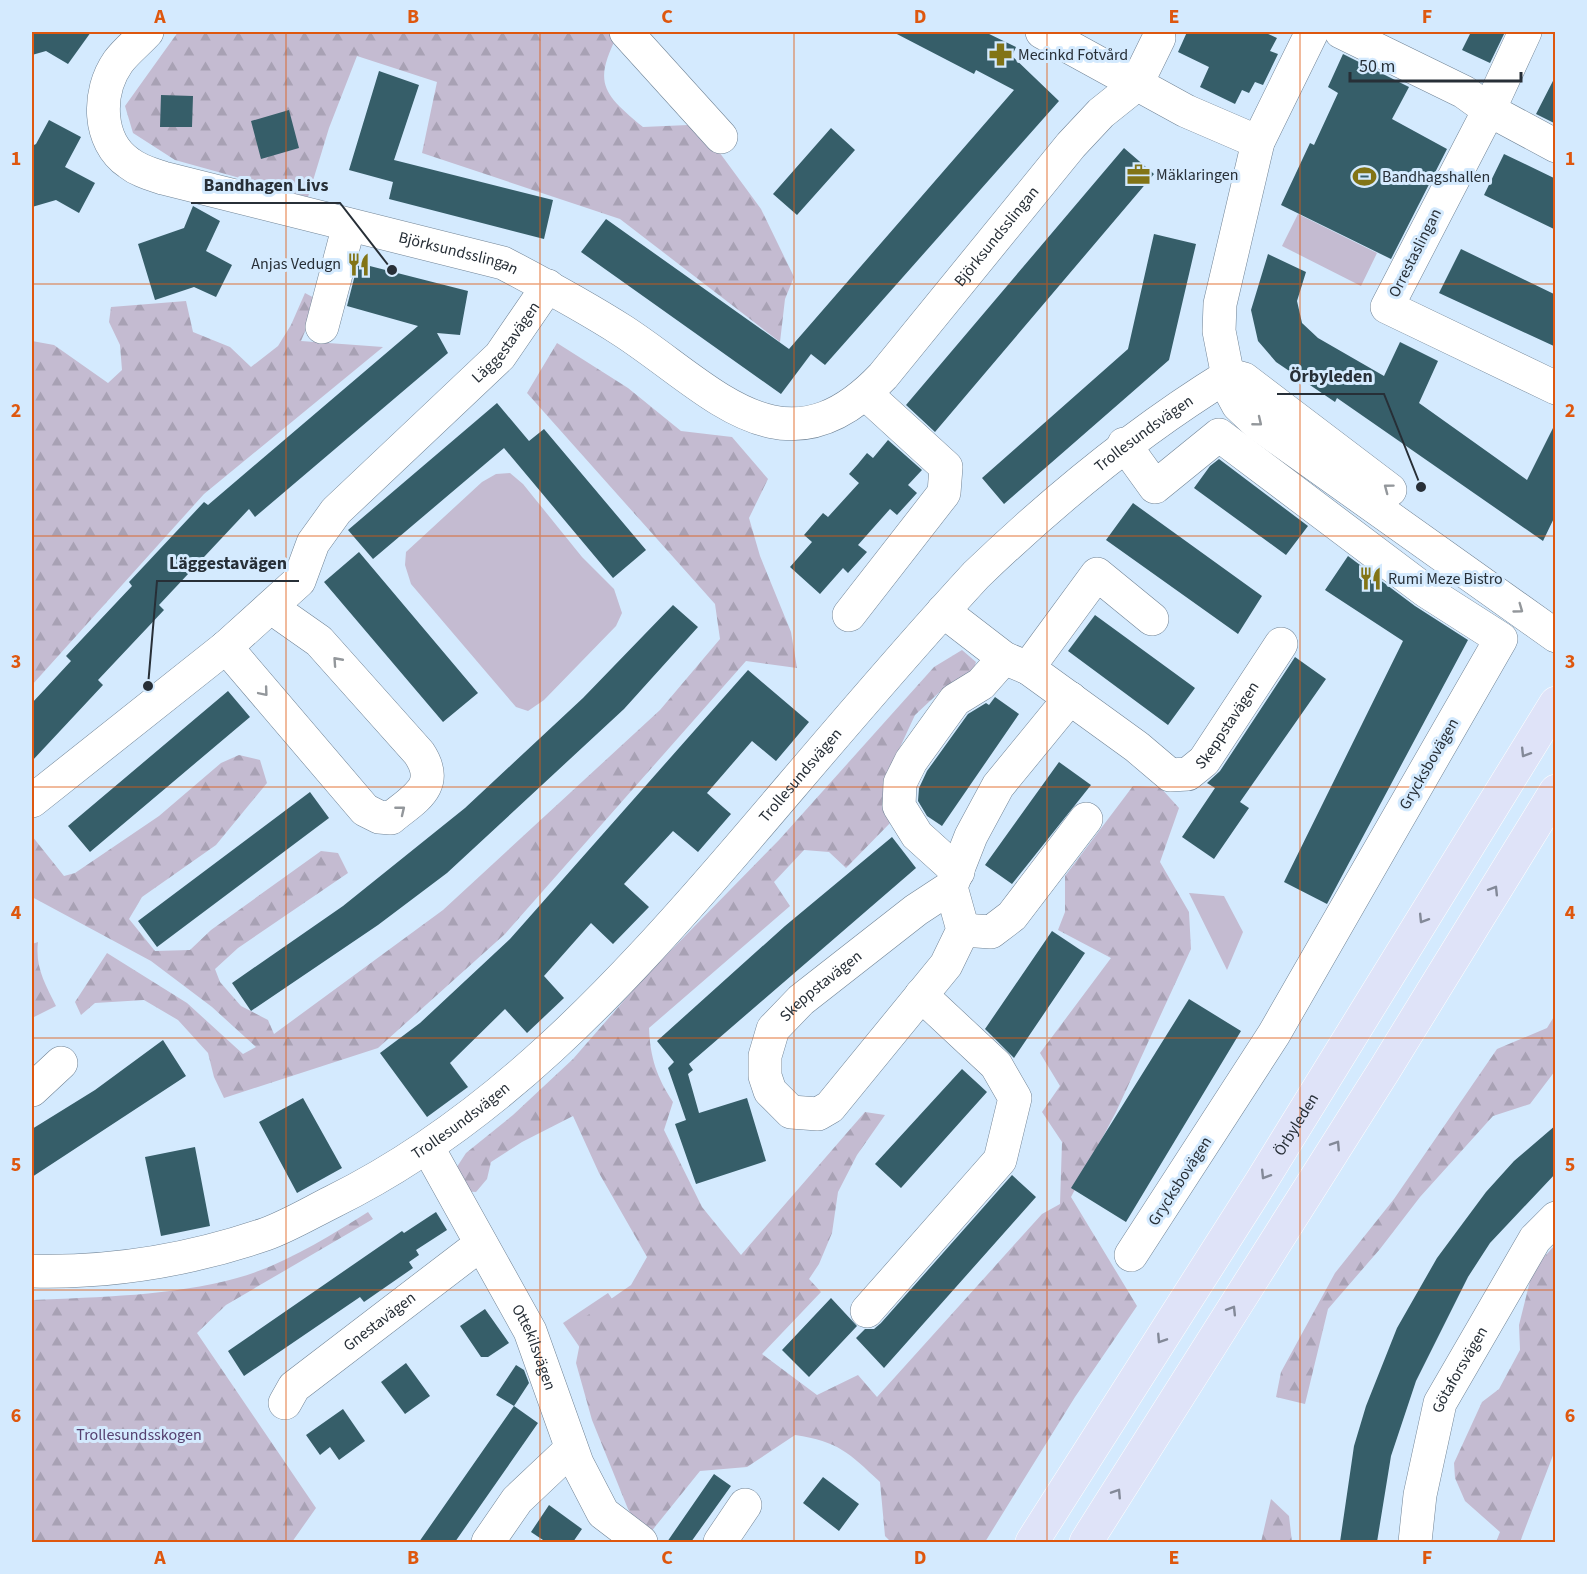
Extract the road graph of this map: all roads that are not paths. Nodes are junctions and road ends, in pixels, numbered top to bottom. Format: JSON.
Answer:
{"nodes":[{"id":1,"x":147,"y":32,"type":"edge"},
{"id":2,"x":626,"y":32,"type":"edge"},
{"id":3,"x":1042,"y":32,"type":"edge"},
{"id":4,"x":1312,"y":32,"type":"edge"},
{"id":5,"x":1341,"y":32,"type":"edge"},
{"id":6,"x":1525,"y":32,"type":"edge"},
{"id":7,"x":1159,"y":38,"type":"dead end"},
{"id":8,"x":1136,"y":85,"type":"junction"},
{"id":9,"x":1489,"y":110,"type":"junction"},
{"id":10,"x":721,"y":137,"type":"dead end"},
{"id":11,"x":1258,"y":142,"type":"junction"},
{"id":12,"x":1556,"y":146,"type":"edge"},
{"id":13,"x":349,"y":225,"type":"junction"},
{"id":14,"x":548,"y":286,"type":"junction"},
{"id":15,"x":322,"y":327,"type":"dead end"},
{"id":16,"x":1229,"y":375,"type":"junction"},
{"id":17,"x":1556,"y":388,"type":"edge"},
{"id":18,"x":866,"y":394,"type":"junction"},
{"id":19,"x":1124,"y":444,"type":"junction"},
{"id":20,"x":1556,"y":607,"type":"edge"},
{"id":21,"x":272,"y":608,"type":"junction"},
{"id":22,"x":943,"y":610,"type":"junction"},
{"id":23,"x":849,"y":615,"type":"dead end"},
{"id":24,"x":1152,"y":619,"type":"dead end"},
{"id":25,"x":1556,"y":636,"type":"edge"},
{"id":26,"x":1281,"y":644,"type":"dead end"},
{"id":27,"x":226,"y":647,"type":"junction"},
{"id":28,"x":1016,"y":663,"type":"junction"},
{"id":29,"x":1070,"y":698,"type":"junction"},
{"id":30,"x":1556,"y":704,"type":"edge"},
{"id":31,"x":1556,"y":791,"type":"edge"},
{"id":32,"x":32,"y":801,"type":"edge"},
{"id":33,"x":1086,"y":819,"type":"dead end"},
{"id":34,"x":955,"y":879,"type":"junction"},
{"id":35,"x":963,"y":930,"type":"junction"},
{"id":36,"x":921,"y":995,"type":"junction"},
{"id":37,"x":61,"y":1063,"type":"dead end"},
{"id":38,"x":32,"y":1090,"type":"edge"},
{"id":39,"x":428,"y":1148,"type":"junction"},
{"id":40,"x":1556,"y":1218,"type":"edge"},
{"id":41,"x":481,"y":1244,"type":"junction"},
{"id":42,"x":1131,"y":1255,"type":"dead end"},
{"id":43,"x":32,"y":1271,"type":"edge"},
{"id":44,"x":867,"y":1311,"type":"dead end"},
{"id":45,"x":285,"y":1403,"type":"dead end"},
{"id":46,"x":571,"y":1449,"type":"junction"},
{"id":47,"x":745,"y":1505,"type":"dead end"},
{"id":48,"x":488,"y":1542,"type":"edge"},
{"id":49,"x":641,"y":1542,"type":"edge"},
{"id":50,"x":720,"y":1542,"type":"edge"},
{"id":51,"x":1032,"y":1542,"type":"edge"},
{"id":52,"x":1086,"y":1542,"type":"edge"},
{"id":53,"x":1415,"y":1542,"type":"edge"}],
"edges":[{"from":1,"to":13,"type":"street","name":"Björksundsslingan"},
{"from":2,"to":10,"type":"street"},
{"from":3,"to":8,"type":"street"},
{"from":4,"to":11,"type":"street"},
{"from":5,"to":9,"type":"street"},
{"from":6,"to":9,"type":"street","name":"Orrestaslingan"},
{"from":7,"to":8,"type":"street"},
{"from":8,"to":11,"type":"street"},
{"from":8,"to":18,"type":"street","name":"Björksundsslingan"},
{"from":9,"to":12,"type":"street"},
{"from":9,"to":17,"type":"street","name":"Orrestaslingan"},
{"from":11,"to":16,"type":"street"},
{"from":13,"to":14,"type":"street","name":"Björksundsslingan"},
{"from":13,"to":15,"type":"street"},
{"from":14,"to":18,"type":"street","name":"Björksundsslingan"},
{"from":14,"to":21,"type":"street","name":"Läggestavägen"},
{"from":16,"to":19,"type":"street","name":"Trollesundsvägen"},
{"from":20,"to":16,"type":"street","one_way":true},
{"from":16,"to":25,"type":"street","one_way":true},
{"from":18,"to":23,"type":"street"},
{"from":19,"to":22,"type":"street","name":"Trollesundsvägen"},
{"from":19,"to":42,"type":"street","name":"Grycksbovägen"},
{"from":21,"to":27,"type":"street","name":"Läggestavägen"},
{"from":27,"to":21,"type":"street","one_way":true},
{"from":22,"to":28,"type":"street","name":"Skeppstavägen"},
{"from":22,"to":39,"type":"street","name":"Trollesundsvägen"},
{"from":24,"to":28,"type":"street"},
{"from":26,"to":29,"type":"street","name":"Skeppstavägen"},
{"from":27,"to":32,"type":"street","name":"Läggestavägen"},
{"from":28,"to":29,"type":"street","name":"Skeppstavägen"},
{"from":28,"to":34,"type":"street"},
{"from":29,"to":34,"type":"street"},
{"from":30,"to":51,"type":"main road","name":"Örbyleden","one_way":true},
{"from":52,"to":31,"type":"main road","one_way":true},
{"from":33,"to":35,"type":"street"},
{"from":34,"to":35,"type":"street"},
{"from":34,"to":36,"type":"street","name":"Skeppstavägen"},
{"from":35,"to":36,"type":"street","name":"Skeppstavägen"},
{"from":36,"to":44,"type":"street"},
{"from":37,"to":38,"type":"street"},
{"from":39,"to":41,"type":"street","name":"Ottekilsvägen"},
{"from":39,"to":43,"type":"street","name":"Trollesundsvägen"},
{"from":40,"to":53,"type":"street","name":"Götaforsvägen"},
{"from":41,"to":45,"type":"street","name":"Gnestavägen"},
{"from":41,"to":46,"type":"street","name":"Ottekilsvägen"},
{"from":46,"to":48,"type":"street"},
{"from":46,"to":49,"type":"street","name":"Ottekilsvägen"},
{"from":47,"to":50,"type":"street"}]}
